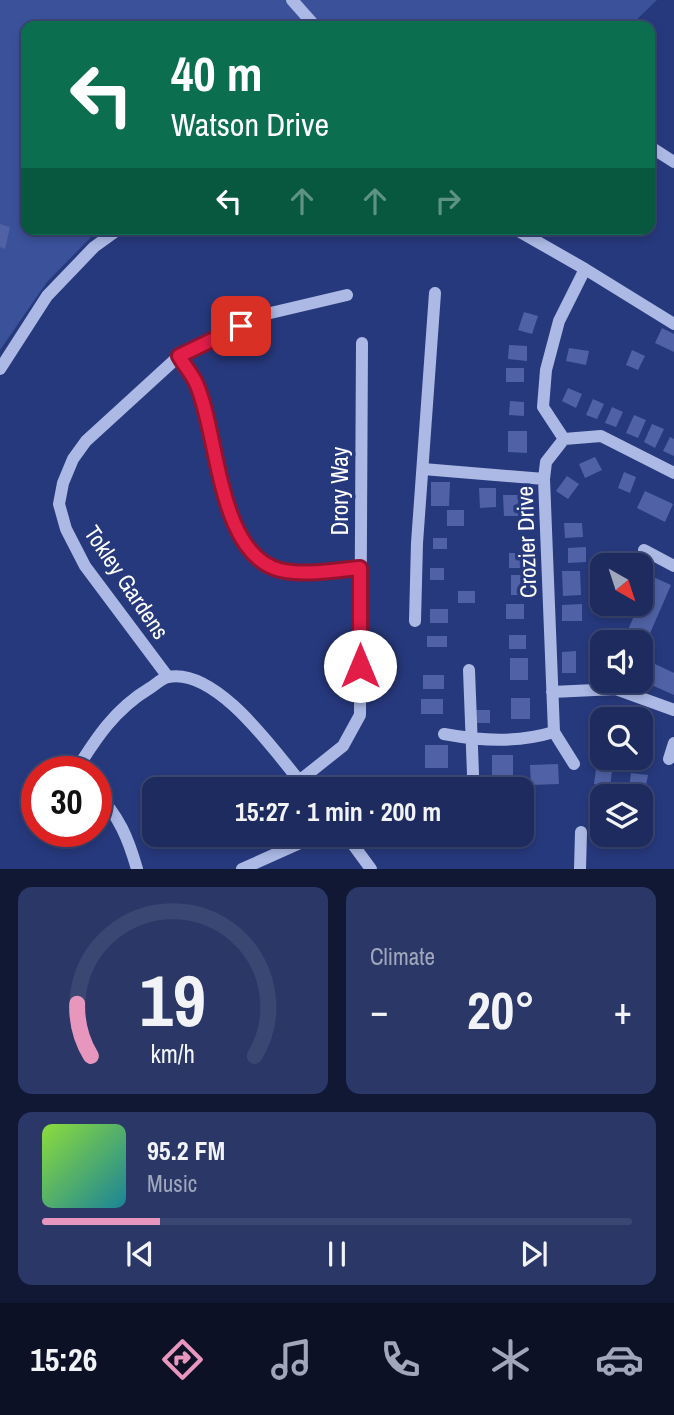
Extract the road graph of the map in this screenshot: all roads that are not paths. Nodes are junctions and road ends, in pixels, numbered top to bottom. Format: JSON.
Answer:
{"nodes":[{"id":1,"x":292,"y":0,"type":"edge"},
{"id":2,"x":311,"y":21,"type":"edge"},
{"id":3,"x":655,"y":150,"type":"edge"},
{"id":4,"x":674,"y":162,"type":"edge"},
{"id":5,"x":111,"y":235,"type":"edge"},
{"id":6,"x":526,"y":235,"type":"edge"},
{"id":7,"x":585,"y":269,"type":"junction"},
{"id":8,"x":435,"y":293,"type":"dead end"},
{"id":9,"x":347,"y":295,"type":"dead end"},
{"id":10,"x":674,"y":324,"type":"edge"},
{"id":11,"x":362,"y":343,"type":"dead end"},
{"id":12,"x":179,"y":356,"type":"junction"},
{"id":13,"x":0,"y":369,"type":"edge"},
{"id":14,"x":564,"y":439,"type":"junction"},
{"id":15,"x":423,"y":469,"type":"junction"},
{"id":16,"x":674,"y":473,"type":"edge"},
{"id":17,"x":544,"y":479,"type":"junction"},
{"id":18,"x":644,"y":550,"type":"dead end"},
{"id":19,"x":674,"y":566,"type":"edge"},
{"id":20,"x":360,"y":568,"type":"junction"},
{"id":21,"x":415,"y":621,"type":"dead end"},
{"id":22,"x":469,"y":670,"type":"dead end"},
{"id":23,"x":168,"y":677,"type":"junction"},
{"id":24,"x":552,"y":692,"type":"junction"},
{"id":25,"x":674,"y":710,"type":"edge"},
{"id":26,"x":554,"y":732,"type":"junction"},
{"id":27,"x":444,"y":734,"type":"dead end"},
{"id":28,"x":472,"y":739,"type":"junction"},
{"id":29,"x":674,"y":743,"type":"edge"},
{"id":30,"x":85,"y":756,"type":"edge"},
{"id":31,"x":669,"y":759,"type":"dead end"},
{"id":32,"x":574,"y":764,"type":"dead end"},
{"id":33,"x":296,"y":777,"type":"edge"},
{"id":34,"x":311,"y":777,"type":"edge"},
{"id":35,"x":472,"y":777,"type":"edge"},
{"id":36,"x":112,"y":809,"type":"edge"},
{"id":37,"x":581,"y":832,"type":"dead end"},
{"id":38,"x":291,"y":847,"type":"edge"},
{"id":39,"x":354,"y":847,"type":"edge"},
{"id":40,"x":137,"y":869,"type":"edge"},
{"id":41,"x":242,"y":869,"type":"edge"},
{"id":42,"x":371,"y":869,"type":"edge"},
{"id":43,"x":580,"y":869,"type":"edge"}],
"edges":[{"from":1,"to":2,"type":"street"},
{"from":3,"to":4,"type":"street"},
{"from":5,"to":13,"type":"street"},
{"from":6,"to":7,"type":"street"},
{"from":7,"to":10,"type":"street"},
{"from":7,"to":14,"type":"street"},
{"from":8,"to":15,"type":"street"},
{"from":9,"to":12,"type":"street","name":"Tokley Gardens"},
{"from":11,"to":20,"type":"street","name":"Drory Way"},
{"from":12,"to":20,"type":"street"},
{"from":12,"to":23,"type":"street","name":"Tokley Gardens"},
{"from":14,"to":16,"type":"street"},
{"from":14,"to":17,"type":"street","name":"Crozier Drive"},
{"from":15,"to":17,"type":"street"},
{"from":15,"to":21,"type":"street"},
{"from":17,"to":24,"type":"street","name":"Crozier Drive"},
{"from":18,"to":19,"type":"street"},
{"from":20,"to":34,"type":"street","name":"Drory Way"},
{"from":22,"to":28,"type":"street"},
{"from":23,"to":30,"type":"street"},
{"from":23,"to":33,"type":"street"},
{"from":24,"to":25,"type":"street"},
{"from":24,"to":26,"type":"street","name":"Crozier Drive"},
{"from":26,"to":28,"type":"street"},
{"from":26,"to":32,"type":"street","name":"Crozier Drive"},
{"from":27,"to":28,"type":"street"},
{"from":28,"to":35,"type":"street"},
{"from":29,"to":31,"type":"street"},
{"from":36,"to":40,"type":"street"},
{"from":37,"to":43,"type":"street"},
{"from":38,"to":41,"type":"street"},
{"from":39,"to":42,"type":"street"}]}
